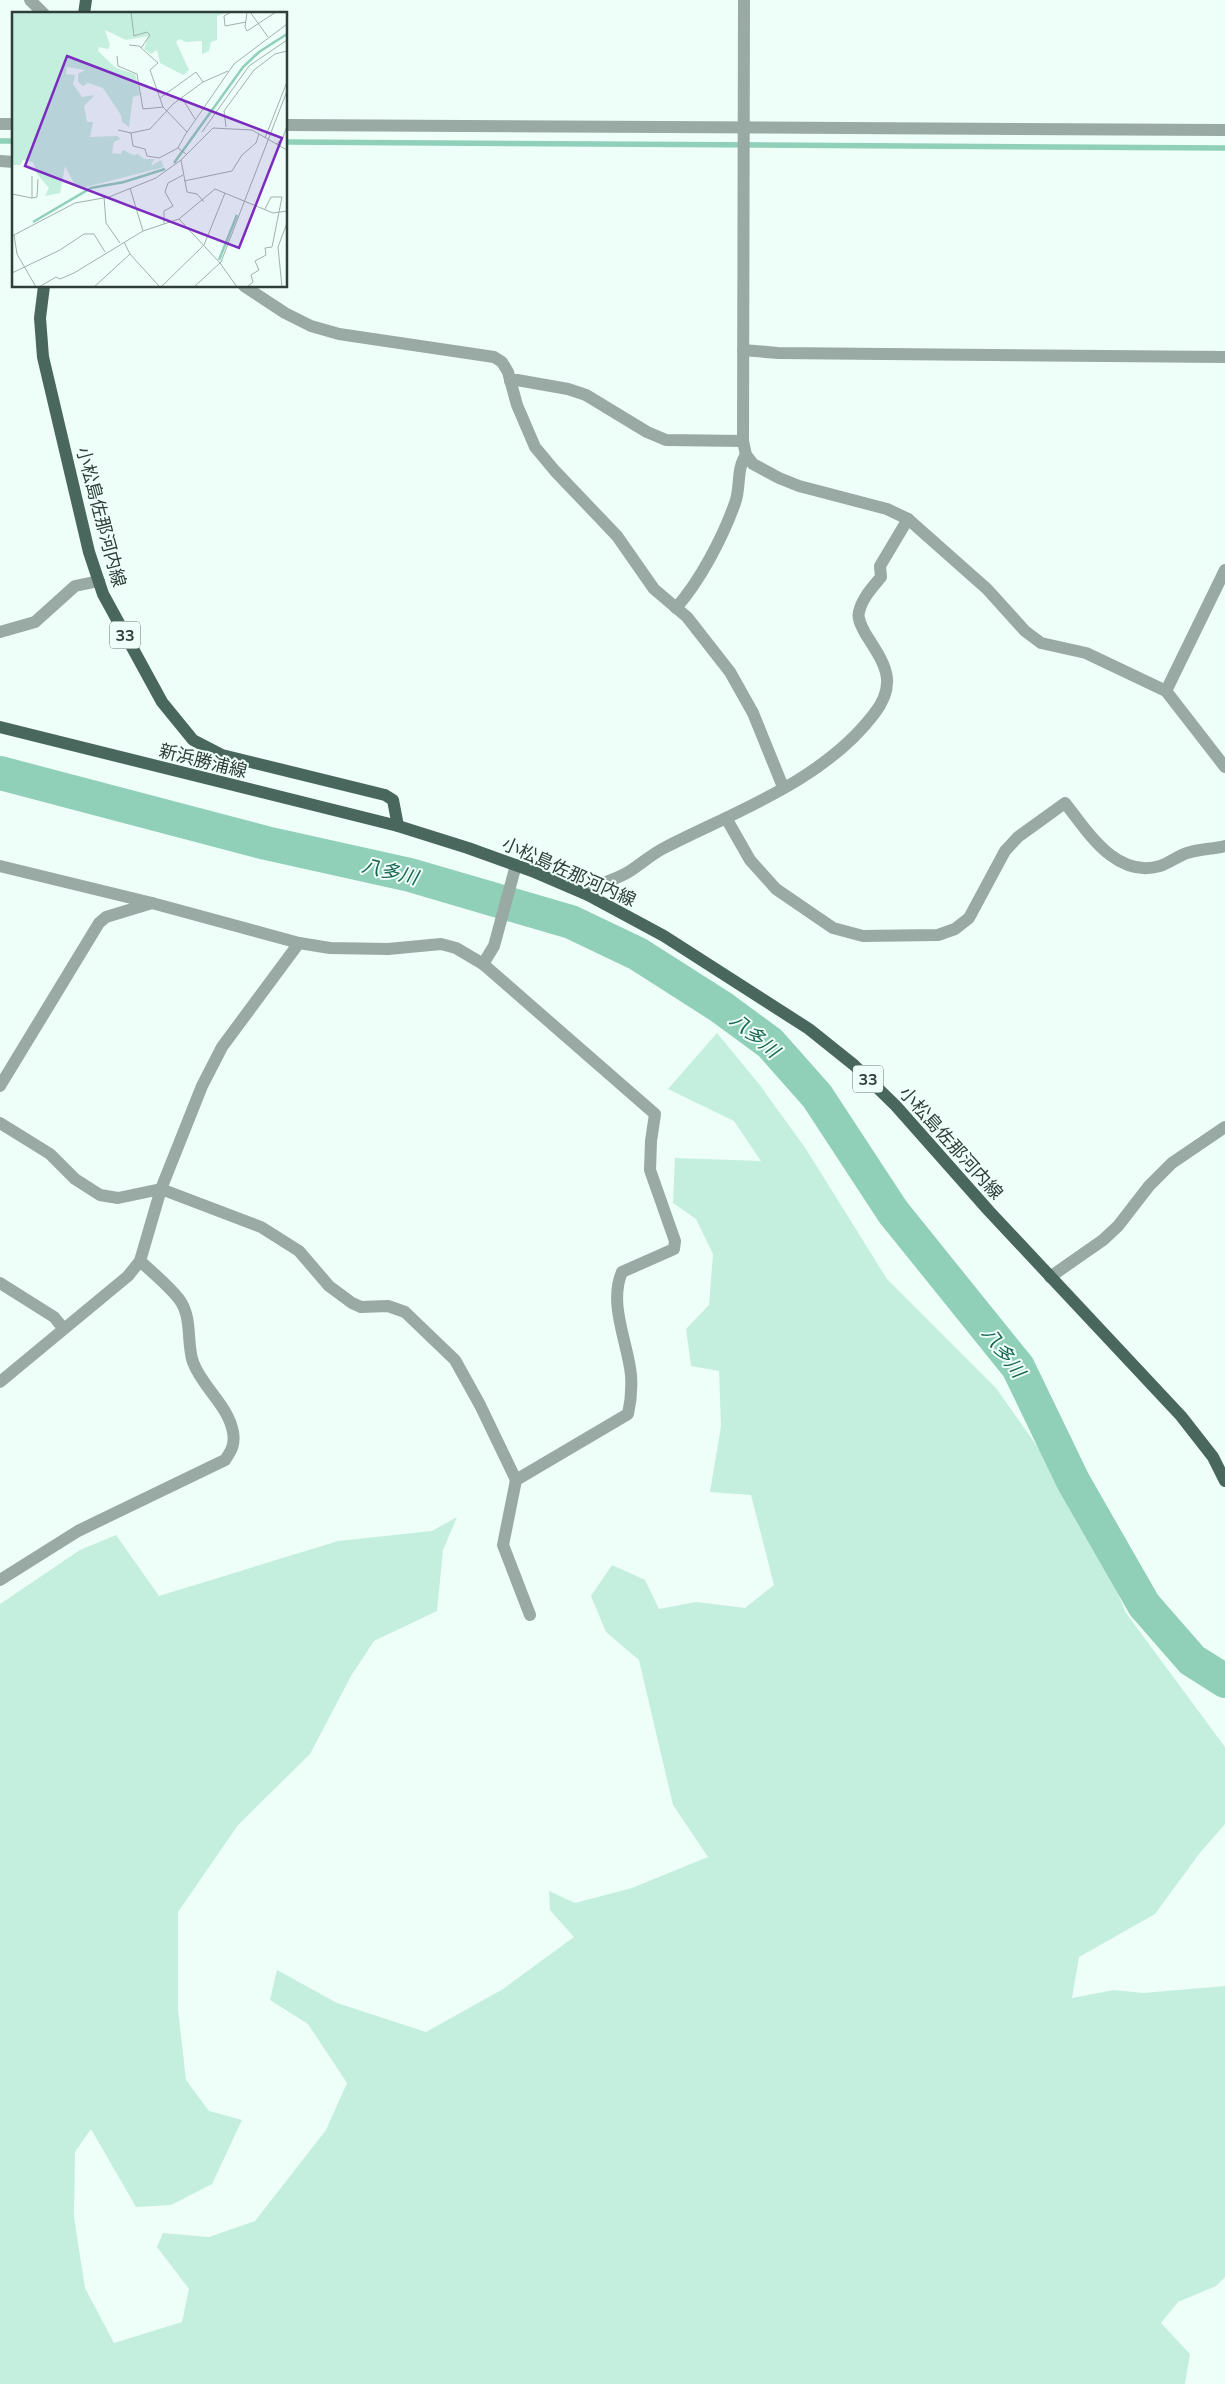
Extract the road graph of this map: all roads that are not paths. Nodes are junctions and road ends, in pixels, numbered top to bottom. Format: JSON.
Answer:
{"nodes":[{"id":1,"x":30,"y":0,"type":"edge"},
{"id":2,"x":744,"y":0,"type":"edge"},
{"id":3,"x":42,"y":12,"type":"edge"},
{"id":4,"x":288,"y":125,"type":"edge"},
{"id":5,"x":1225,"y":130,"type":"edge"},
{"id":6,"x":744,"y":132,"type":"junction"},
{"id":7,"x":44,"y":288,"type":"edge"},
{"id":8,"x":247,"y":288,"type":"edge"},
{"id":9,"x":743,"y":350,"type":"junction"},
{"id":10,"x":1225,"y":357,"type":"edge"},
{"id":11,"x":510,"y":382,"type":"junction"},
{"id":12,"x":742,"y":440,"type":"junction"},
{"id":13,"x":746,"y":455,"type":"junction"},
{"id":14,"x":908,"y":519,"type":"junction"},
{"id":15,"x":1225,"y":570,"type":"edge"},
{"id":16,"x":99,"y":581,"type":"junction"},
{"id":17,"x":676,"y":608,"type":"junction"},
{"id":18,"x":0,"y":632,"type":"edge"},
{"id":19,"x":1166,"y":691,"type":"junction"},
{"id":20,"x":0,"y":727,"type":"edge"},
{"id":21,"x":1225,"y":767,"type":"edge"},
{"id":22,"x":784,"y":787,"type":"junction"},
{"id":23,"x":726,"y":818,"type":"junction"},
{"id":24,"x":398,"y":826,"type":"junction"},
{"id":25,"x":1225,"y":846,"type":"edge"},
{"id":26,"x":0,"y":866,"type":"edge"},
{"id":27,"x":514,"y":871,"type":"junction"},
{"id":28,"x":588,"y":896,"type":"junction"},
{"id":29,"x":152,"y":903,"type":"junction"},
{"id":30,"x":299,"y":943,"type":"junction"},
{"id":31,"x":483,"y":964,"type":"junction"},
{"id":32,"x":0,"y":1086,"type":"edge"},
{"id":33,"x":0,"y":1123,"type":"edge"},
{"id":34,"x":1225,"y":1127,"type":"edge"},
{"id":35,"x":162,"y":1189,"type":"junction"},
{"id":36,"x":140,"y":1261,"type":"junction"},
{"id":37,"x":1050,"y":1278,"type":"junction"},
{"id":38,"x":0,"y":1283,"type":"edge"},
{"id":39,"x":63,"y":1328,"type":"junction"},
{"id":40,"x":0,"y":1382,"type":"edge"},
{"id":41,"x":516,"y":1480,"type":"junction"},
{"id":42,"x":1225,"y":1481,"type":"edge"},
{"id":43,"x":0,"y":1580,"type":"edge"},
{"id":44,"x":530,"y":1615,"type":"dead end"}],
"edges":[{"from":1,"to":3,"type":"street"},
{"from":2,"to":6,"type":"street"},
{"from":4,"to":6,"type":"street"},
{"from":5,"to":6,"type":"street"},
{"from":6,"to":9,"type":"street"},
{"from":7,"to":16,"type":"main road","name":"小松島佐那河内線","number":"33"},
{"from":8,"to":11,"type":"street"},
{"from":9,"to":10,"type":"street"},
{"from":9,"to":12,"type":"street"},
{"from":11,"to":12,"type":"street"},
{"from":11,"to":17,"type":"street"},
{"from":12,"to":13,"type":"street"},
{"from":13,"to":14,"type":"street"},
{"from":13,"to":17,"type":"street"},
{"from":14,"to":19,"type":"street"},
{"from":14,"to":22,"type":"street"},
{"from":15,"to":19,"type":"street"},
{"from":16,"to":18,"type":"street"},
{"from":16,"to":24,"type":"main road","name":"小松島佐那河内線","number":"33"},
{"from":17,"to":22,"type":"street"},
{"from":19,"to":21,"type":"street"},
{"from":20,"to":24,"type":"main road","name":"新浜勝浦線"},
{"from":22,"to":23,"type":"street"},
{"from":23,"to":25,"type":"street"},
{"from":23,"to":28,"type":"street"},
{"from":24,"to":27,"type":"main road","name":"小松島佐那河内線","number":"33"},
{"from":26,"to":29,"type":"street"},
{"from":27,"to":28,"type":"main road","name":"小松島佐那河内線","number":"33"},
{"from":27,"to":31,"type":"street"},
{"from":28,"to":37,"type":"main road","name":"小松島佐那河内線","number":"33"},
{"from":29,"to":30,"type":"street"},
{"from":29,"to":32,"type":"street"},
{"from":30,"to":31,"type":"street"},
{"from":30,"to":35,"type":"street"},
{"from":31,"to":41,"type":"street"},
{"from":33,"to":35,"type":"street"},
{"from":34,"to":37,"type":"street"},
{"from":35,"to":36,"type":"street"},
{"from":35,"to":41,"type":"street"},
{"from":36,"to":39,"type":"street"},
{"from":36,"to":43,"type":"street"},
{"from":37,"to":42,"type":"main road","name":"小松島佐那河内線","number":"33"},
{"from":38,"to":39,"type":"street"},
{"from":39,"to":40,"type":"street"},
{"from":41,"to":44,"type":"street"}]}
